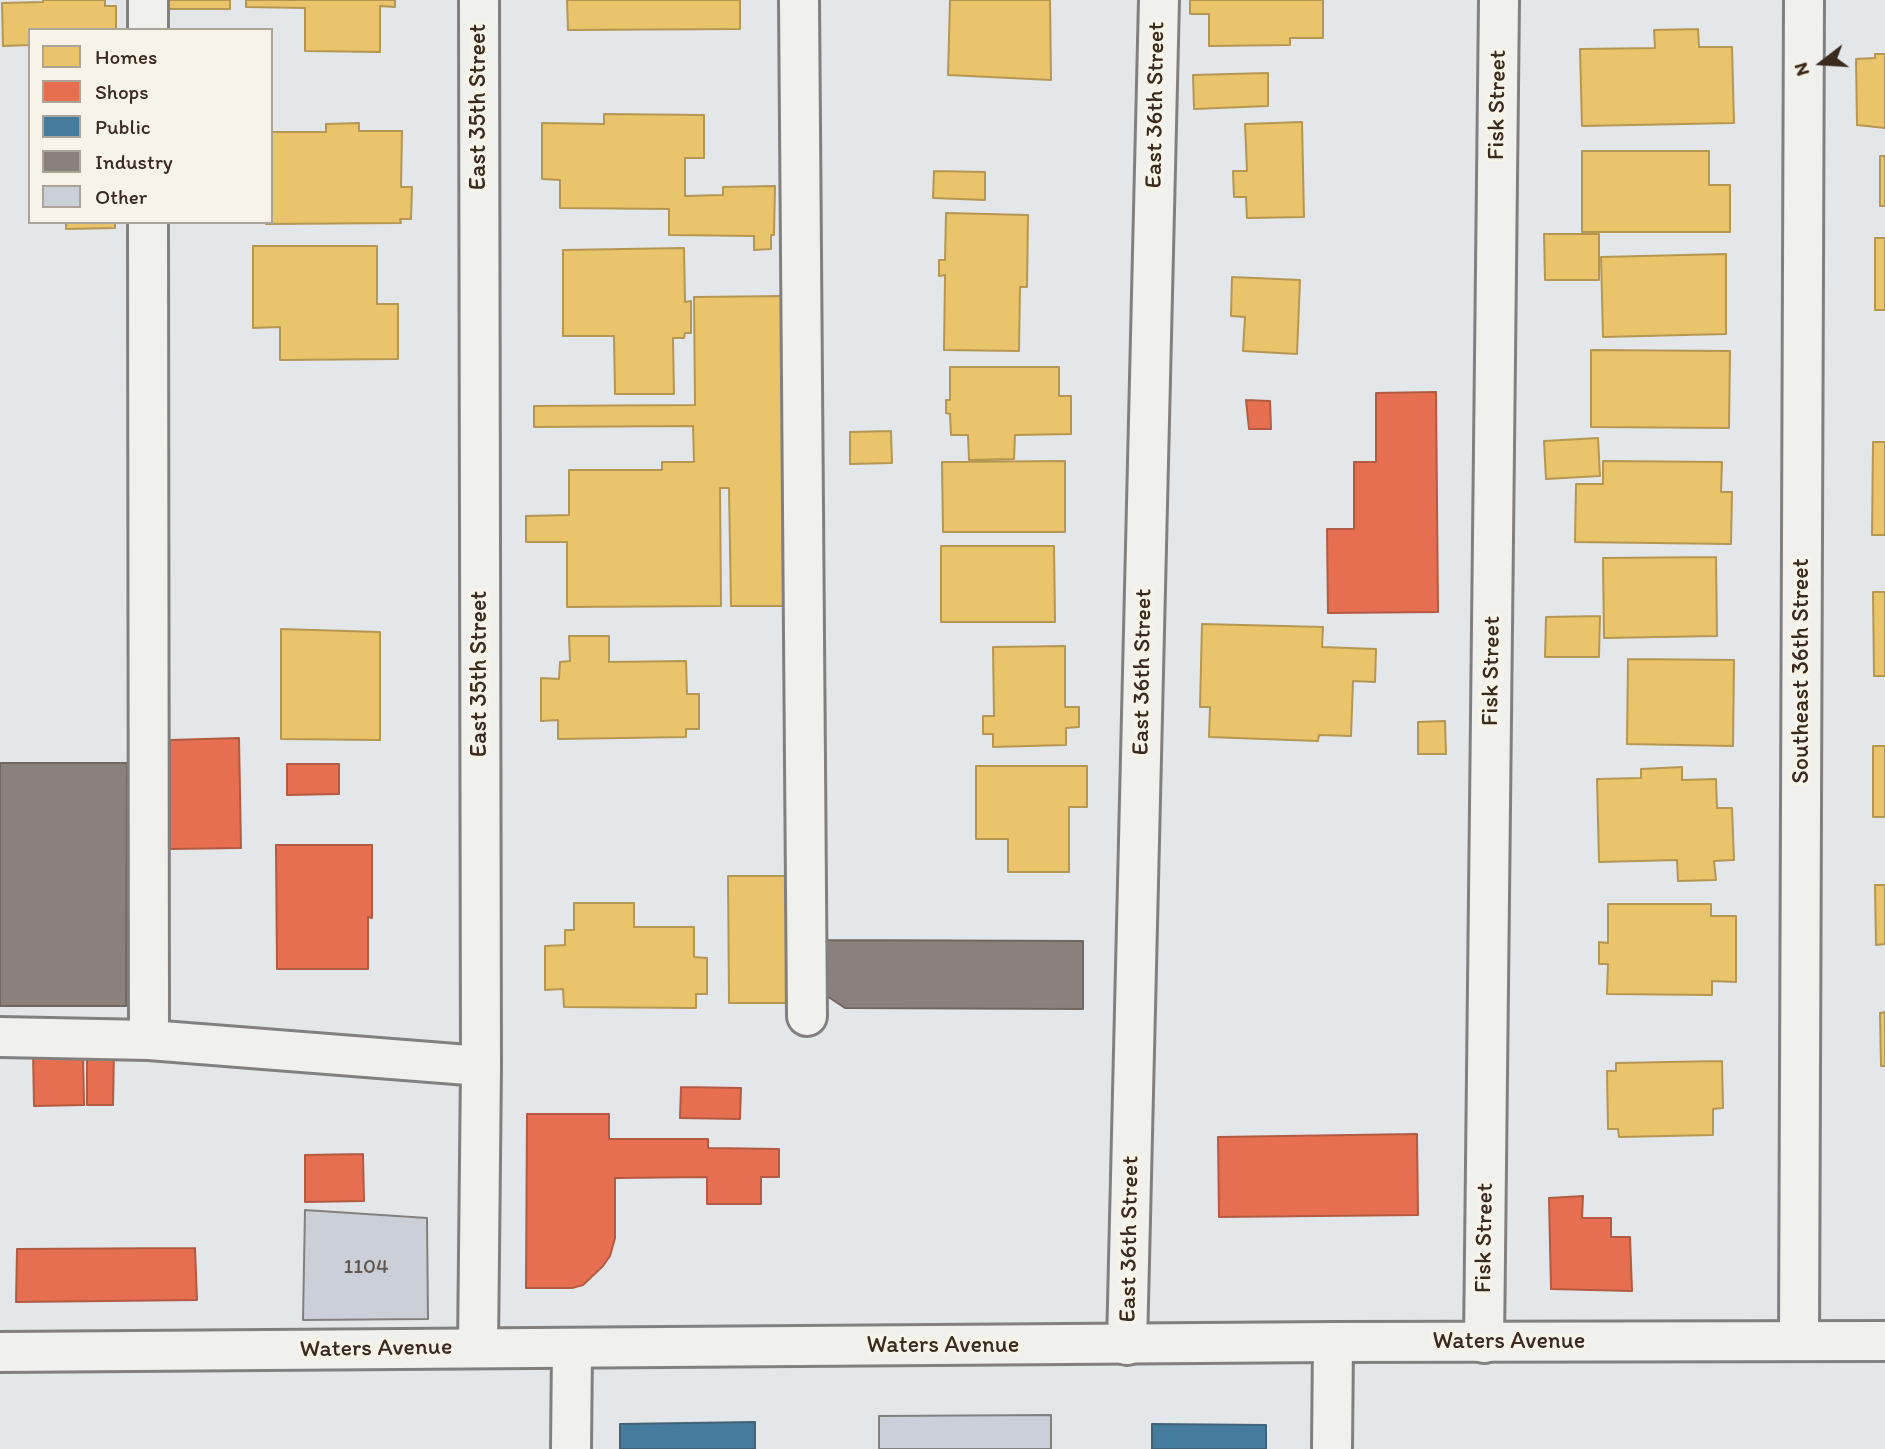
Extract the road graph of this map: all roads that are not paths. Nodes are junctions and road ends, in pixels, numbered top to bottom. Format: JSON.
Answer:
{"nodes":[{"id":1,"x":148,"y":0,"type":"edge"},
{"id":2,"x":479,"y":0,"type":"edge"},
{"id":3,"x":799,"y":0,"type":"edge"},
{"id":4,"x":1158,"y":0,"type":"edge"},
{"id":5,"x":1499,"y":0,"type":"edge"},
{"id":6,"x":1804,"y":0,"type":"edge"},
{"id":7,"x":148,"y":28,"type":"edge"},
{"id":8,"x":148,"y":224,"type":"edge"},
{"id":9,"x":807,"y":1016,"type":"dead end"},
{"id":10,"x":0,"y":1037,"type":"edge"},
{"id":11,"x":149,"y":1040,"type":"junction"},
{"id":12,"x":481,"y":1066,"type":"junction"},
{"id":13,"x":1885,"y":1340,"type":"edge"},
{"id":14,"x":1799,"y":1341,"type":"junction"},
{"id":15,"x":1333,"y":1342,"type":"junction"},
{"id":16,"x":1484,"y":1343,"type":"junction"},
{"id":17,"x":1127,"y":1345,"type":"junction"},
{"id":18,"x":478,"y":1348,"type":"junction"},
{"id":19,"x":572,"y":1348,"type":"junction"},
{"id":20,"x":0,"y":1352,"type":"edge"},
{"id":21,"x":571,"y":1449,"type":"edge"},
{"id":22,"x":1332,"y":1449,"type":"edge"}],
"edges":[{"from":1,"to":7,"type":"street"},
{"from":2,"to":12,"type":"street","name":"East 35th Street"},
{"from":3,"to":9,"type":"street"},
{"from":4,"to":17,"type":"street","name":"East 36th Street"},
{"from":5,"to":16,"type":"street","name":"Fisk Street"},
{"from":6,"to":14,"type":"street","name":"Southeast 36th Street"},
{"from":8,"to":11,"type":"street"},
{"from":10,"to":11,"type":"street"},
{"from":11,"to":12,"type":"street"},
{"from":12,"to":18,"type":"street","name":"East 35th Street"},
{"from":13,"to":14,"type":"street","name":"Waters Avenue"},
{"from":14,"to":16,"type":"street","name":"Waters Avenue"},
{"from":15,"to":16,"type":"street","name":"Waters Avenue"},
{"from":15,"to":17,"type":"street","name":"Waters Avenue"},
{"from":15,"to":22,"type":"street"},
{"from":17,"to":19,"type":"street","name":"Waters Avenue"},
{"from":18,"to":19,"type":"street","name":"Waters Avenue"},
{"from":18,"to":20,"type":"street","name":"Waters Avenue"},
{"from":19,"to":21,"type":"street"}]}
